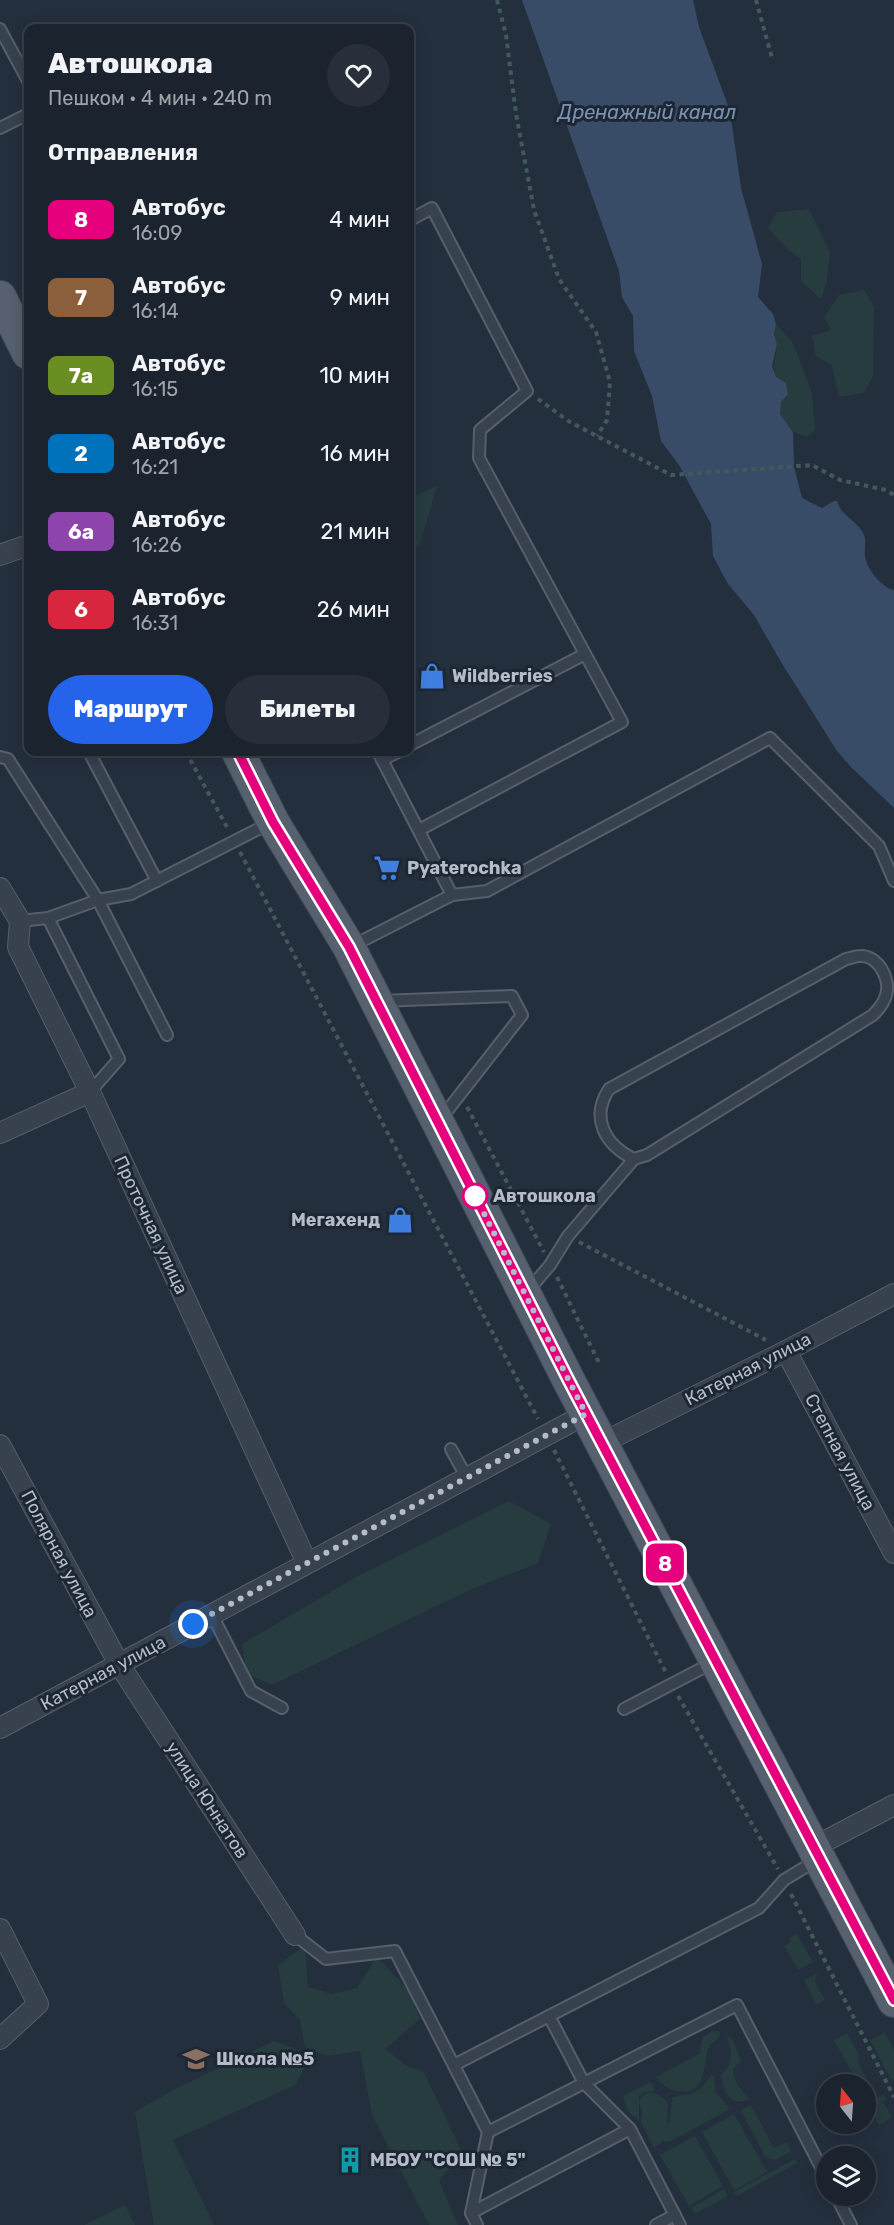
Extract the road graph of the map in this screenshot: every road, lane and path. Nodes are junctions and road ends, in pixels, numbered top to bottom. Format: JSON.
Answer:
{"nodes":[{"id":1,"x":497,"y":0,"type":"edge"},
{"id":2,"x":756,"y":0,"type":"edge"},
{"id":3,"x":0,"y":29,"type":"edge"},
{"id":4,"x":772,"y":58,"type":"dead end"},
{"id":5,"x":24,"y":74,"type":"edge"},
{"id":6,"x":24,"y":116,"type":"edge"},
{"id":7,"x":0,"y":128,"type":"edge"},
{"id":8,"x":414,"y":218,"type":"edge"},
{"id":9,"x":0,"y":297,"type":"edge"},
{"id":10,"x":24,"y":345,"type":"edge"},
{"id":11,"x":527,"y":391,"type":"junction"},
{"id":12,"x":597,"y":436,"type":"junction"},
{"id":13,"x":894,"y":495,"type":"edge"},
{"id":14,"x":24,"y":546,"type":"edge"},
{"id":15,"x":0,"y":555,"type":"edge"},
{"id":16,"x":585,"y":654,"type":"junction"},
{"id":17,"x":414,"y":744,"type":"edge"},
{"id":18,"x":91,"y":756,"type":"edge"},
{"id":19,"x":188,"y":756,"type":"edge"},
{"id":20,"x":240,"y":756,"type":"edge"},
{"id":21,"x":381,"y":756,"type":"edge"},
{"id":22,"x":0,"y":757,"type":"edge"},
{"id":23,"x":273,"y":822,"type":"junction"},
{"id":24,"x":419,"y":830,"type":"junction"},
{"id":25,"x":234,"y":842,"type":"junction"},
{"id":26,"x":157,"y":881,"type":"junction"},
{"id":27,"x":894,"y":881,"type":"edge"},
{"id":28,"x":0,"y":888,"type":"edge"},
{"id":29,"x":452,"y":895,"type":"junction"},
{"id":30,"x":99,"y":900,"type":"junction"},
{"id":31,"x":48,"y":918,"type":"junction"},
{"id":32,"x":20,"y":921,"type":"junction"},
{"id":33,"x":349,"y":947,"type":"junction"},
{"id":34,"x":376,"y":1001,"type":"junction"},
{"id":35,"x":167,"y":1035,"type":"dead end"},
{"id":36,"x":90,"y":1092,"type":"junction"},
{"id":37,"x":460,"y":1094,"type":"junction"},
{"id":38,"x":438,"y":1122,"type":"junction"},
{"id":39,"x":0,"y":1133,"type":"edge"},
{"id":40,"x":634,"y":1160,"type":"junction"},
{"id":41,"x":568,"y":1236,"type":"junction"},
{"id":42,"x":550,"y":1264,"type":"junction"},
{"id":43,"x":525,"y":1294,"type":"junction"},
{"id":44,"x":894,"y":1294,"type":"edge"},
{"id":45,"x":786,"y":1351,"type":"junction"},
{"id":46,"x":600,"y":1365,"type":"dead end"},
{"id":47,"x":586,"y":1414,"type":"junction"},
{"id":48,"x":547,"y":1436,"type":"junction"},
{"id":49,"x":602,"y":1443,"type":"junction"},
{"id":50,"x":0,"y":1444,"type":"edge"},
{"id":51,"x":451,"y":1449,"type":"dead end"},
{"id":52,"x":467,"y":1478,"type":"junction"},
{"id":53,"x":894,"y":1553,"type":"edge"},
{"id":54,"x":307,"y":1563,"type":"junction"},
{"id":55,"x":212,"y":1615,"type":"junction"},
{"id":56,"x":716,"y":1661,"type":"junction"},
{"id":57,"x":119,"y":1664,"type":"junction"},
{"id":58,"x":671,"y":1684,"type":"junction"},
{"id":59,"x":282,"y":1708,"type":"dead end"},
{"id":60,"x":624,"y":1709,"type":"dead end"},
{"id":61,"x":0,"y":1728,"type":"edge"},
{"id":62,"x":894,"y":1805,"type":"edge"},
{"id":63,"x":817,"y":1853,"type":"junction"},
{"id":64,"x":784,"y":1880,"type":"junction"},
{"id":65,"x":0,"y":1929,"type":"edge"},
{"id":66,"x":295,"y":1935,"type":"joint"},
{"id":67,"x":894,"y":2001,"type":"edge"},
{"id":68,"x":549,"y":2016,"type":"junction"},
{"id":69,"x":0,"y":2039,"type":"edge"},
{"id":70,"x":454,"y":2065,"type":"junction"},
{"id":71,"x":584,"y":2083,"type":"junction"},
{"id":72,"x":894,"y":2097,"type":"edge"},
{"id":73,"x":630,"y":2129,"type":"junction"},
{"id":74,"x":488,"y":2132,"type":"junction"},
{"id":75,"x":816,"y":2157,"type":"edge"},
{"id":76,"x":841,"y":2206,"type":"edge"},
{"id":77,"x":471,"y":2213,"type":"junction"},
{"id":78,"x":677,"y":2220,"type":"edge"},
{"id":79,"x":477,"y":2225,"type":"edge"},
{"id":80,"x":656,"y":2225,"type":"edge"},
{"id":81,"x":851,"y":2225,"type":"edge"}],
"edges":[{"from":1,"to":12,"type":"path"},
{"from":2,"to":4,"type":"path"},
{"from":3,"to":5,"type":"lane"},
{"from":6,"to":7,"type":"lane"},
{"from":8,"to":11,"type":"lane"},
{"from":9,"to":10,"type":"main road"},
{"from":11,"to":12,"type":"path"},
{"from":11,"to":16,"type":"lane"},
{"from":12,"to":13,"type":"path"},
{"from":14,"to":15,"type":"street"},
{"from":16,"to":17,"type":"lane"},
{"from":16,"to":24,"type":"lane"},
{"from":18,"to":26,"type":"lane"},
{"from":19,"to":25,"type":"path"},
{"from":20,"to":23,"type":"main road"},
{"from":21,"to":24,"type":"lane"},
{"from":22,"to":30,"type":"lane"},
{"from":23,"to":25,"type":"lane"},
{"from":23,"to":33,"type":"main road"},
{"from":24,"to":29,"type":"lane"},
{"from":25,"to":26,"type":"lane"},
{"from":25,"to":48,"type":"path"},
{"from":26,"to":30,"type":"lane"},
{"from":27,"to":29,"type":"lane"},
{"from":28,"to":32,"type":"street"},
{"from":29,"to":33,"type":"lane"},
{"from":30,"to":31,"type":"lane"},
{"from":30,"to":35,"type":"lane"},
{"from":31,"to":32,"type":"lane"},
{"from":31,"to":36,"type":"lane"},
{"from":32,"to":36,"type":"street","name":"Проточная улица"},
{"from":33,"to":34,"type":"main road"},
{"from":34,"to":37,"type":"lane"},
{"from":34,"to":38,"type":"main road"},
{"from":36,"to":39,"type":"street"},
{"from":36,"to":54,"type":"street","name":"Проточная улица"},
{"from":37,"to":38,"type":"lane"},
{"from":37,"to":42,"type":"path"},
{"from":38,"to":43,"type":"main road"},
{"from":40,"to":40,"type":"lane"},
{"from":40,"to":41,"type":"lane"},
{"from":41,"to":42,"type":"lane"},
{"from":41,"to":45,"type":"path"},
{"from":42,"to":43,"type":"lane"},
{"from":42,"to":46,"type":"path"},
{"from":43,"to":47,"type":"main road"},
{"from":44,"to":45,"type":"street","name":"Катерная улица"},
{"from":45,"to":49,"type":"street","name":"Катерная улица"},
{"from":45,"to":53,"type":"street","name":"Степная улица"},
{"from":47,"to":48,"type":"street","name":"Катерная улица"},
{"from":47,"to":49,"type":"main road"},
{"from":48,"to":52,"type":"street","name":"Катерная улица"},
{"from":48,"to":58,"type":"path"},
{"from":49,"to":56,"type":"main road"},
{"from":50,"to":57,"type":"street","name":"Полярная улица"},
{"from":51,"to":52,"type":"lane"},
{"from":52,"to":54,"type":"street","name":"Катерная улица"},
{"from":54,"to":55,"type":"street","name":"Катерная улица"},
{"from":55,"to":57,"type":"street","name":"Катерная улица"},
{"from":55,"to":59,"type":"lane"},
{"from":56,"to":58,"type":"lane"},
{"from":56,"to":63,"type":"main road"},
{"from":57,"to":61,"type":"street","name":"Катерная улица"},
{"from":57,"to":66,"type":"street","name":"улица Юннатов"},
{"from":58,"to":60,"type":"lane"},
{"from":58,"to":64,"type":"path"},
{"from":62,"to":63,"type":"street"},
{"from":63,"to":64,"type":"lane"},
{"from":63,"to":67,"type":"main road"},
{"from":64,"to":68,"type":"lane"},
{"from":64,"to":72,"type":"path"},
{"from":65,"to":69,"type":"street"},
{"from":66,"to":70,"type":"lane"},
{"from":68,"to":70,"type":"lane"},
{"from":68,"to":71,"type":"lane"},
{"from":70,"to":74,"type":"lane"},
{"from":71,"to":73,"type":"lane"},
{"from":71,"to":74,"type":"lane"},
{"from":71,"to":75,"type":"lane"},
{"from":73,"to":77,"type":"lane"},
{"from":73,"to":78,"type":"lane"},
{"from":74,"to":77,"type":"lane"},
{"from":76,"to":81,"type":"lane"},
{"from":77,"to":79,"type":"lane"},
{"from":78,"to":80,"type":"lane"}]}
